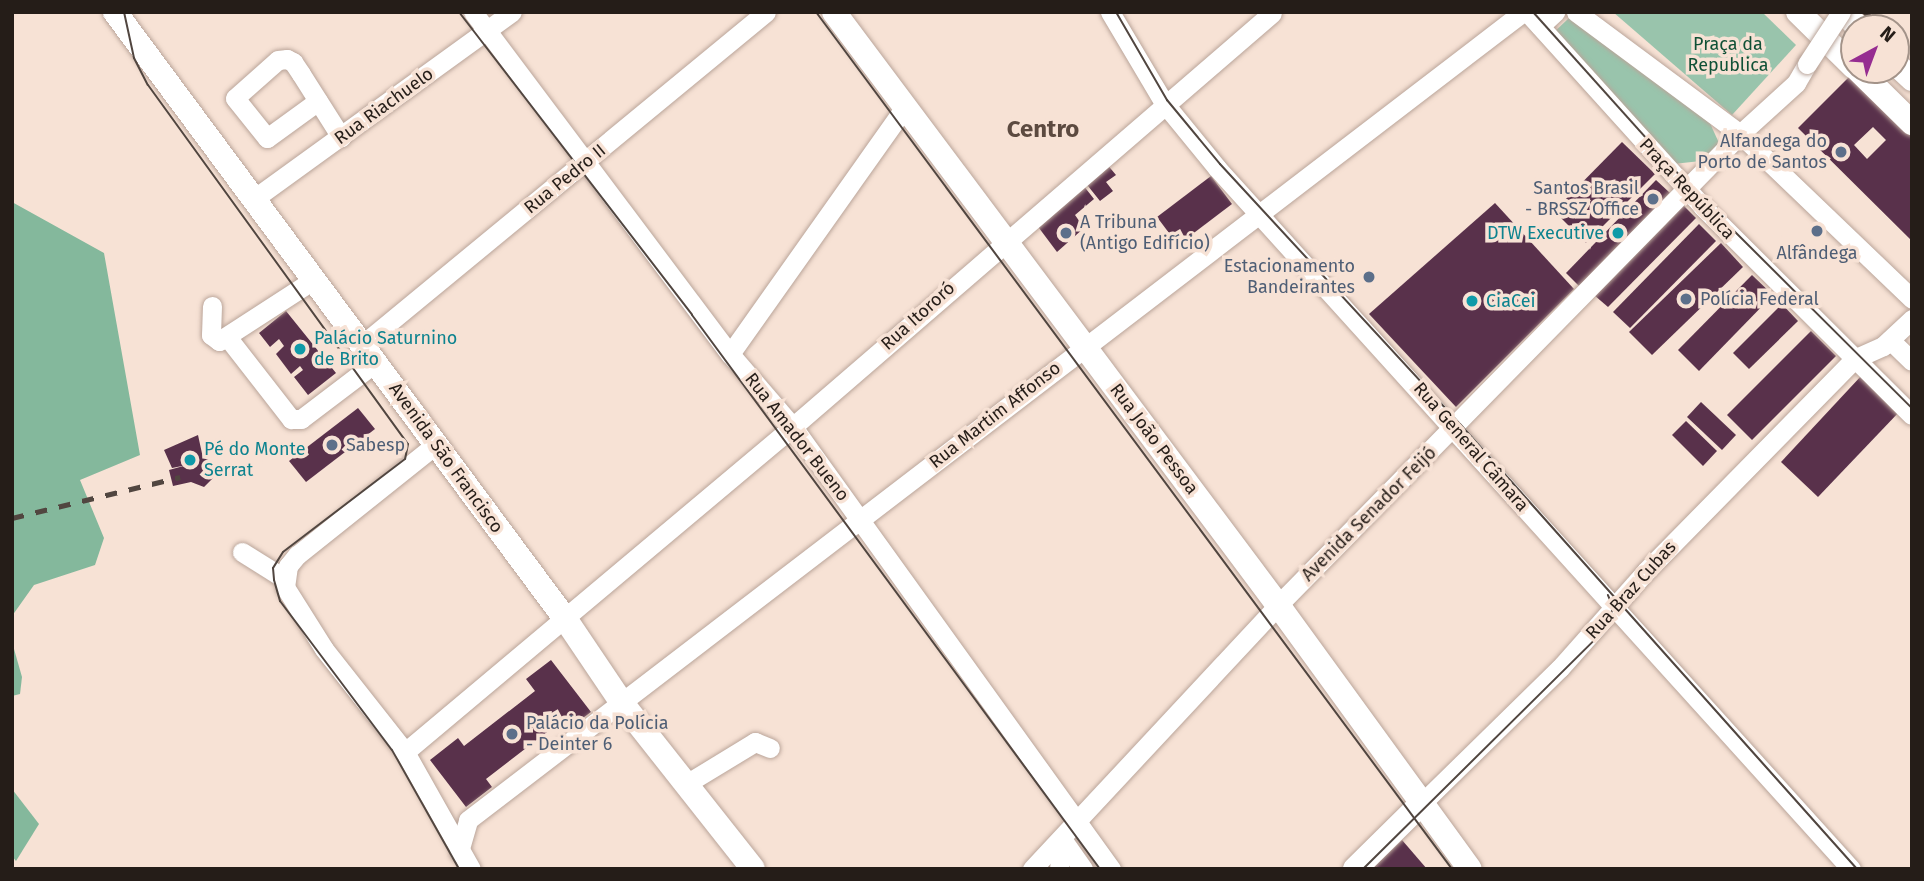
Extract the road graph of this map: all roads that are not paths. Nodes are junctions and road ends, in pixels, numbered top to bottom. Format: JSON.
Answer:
{"nodes":[{"id":1,"x":115,"y":12,"type":"edge"},
{"id":2,"x":473,"y":12,"type":"edge"},
{"id":3,"x":512,"y":12,"type":"edge"},
{"id":4,"x":766,"y":12,"type":"edge"},
{"id":5,"x":834,"y":12,"type":"edge"},
{"id":6,"x":1110,"y":12,"type":"edge"},
{"id":7,"x":1555,"y":12,"type":"edge"},
{"id":8,"x":1576,"y":12,"type":"edge"},
{"id":9,"x":1798,"y":12,"type":"edge"},
{"id":10,"x":1842,"y":12,"type":"edge"},
{"id":11,"x":1272,"y":13,"type":"edge"},
{"id":12,"x":1530,"y":17,"type":"edge"},
{"id":13,"x":487,"y":32,"type":"junction"},
{"id":14,"x":1840,"y":53,"type":"edge"},
{"id":15,"x":1872,"y":84,"type":"edge"},
{"id":16,"x":318,"y":101,"type":"dead end"},
{"id":17,"x":1164,"y":103,"type":"junction"},
{"id":18,"x":905,"y":107,"type":"junction"},
{"id":19,"x":1912,"y":123,"type":"edge"},
{"id":20,"x":1740,"y":134,"type":"junction"},
{"id":21,"x":341,"y":137,"type":"junction"},
{"id":22,"x":585,"y":162,"type":"junction"},
{"id":23,"x":1686,"y":190,"type":"junction"},
{"id":24,"x":255,"y":198,"type":"junction"},
{"id":25,"x":1261,"y":214,"type":"junction"},
{"id":26,"x":1005,"y":240,"type":"junction"},
{"id":27,"x":315,"y":279,"type":"junction"},
{"id":28,"x":1912,"y":299,"type":"edge"},
{"id":29,"x":212,"y":306,"type":"dead end"},
{"id":30,"x":1912,"y":319,"type":"edge"},
{"id":31,"x":228,"y":338,"type":"junction"},
{"id":32,"x":1890,"y":340,"type":"junction"},
{"id":33,"x":1084,"y":346,"type":"junction"},
{"id":34,"x":369,"y":353,"type":"junction"},
{"id":35,"x":730,"y":354,"type":"junction"},
{"id":36,"x":1854,"y":359,"type":"junction"},
{"id":37,"x":1912,"y":361,"type":"edge"},
{"id":38,"x":1912,"y":415,"type":"edge"},
{"id":39,"x":793,"y":427,"type":"junction"},
{"id":40,"x":1456,"y":428,"type":"junction"},
{"id":41,"x":435,"y":445,"type":"junction"},
{"id":42,"x":860,"y":520,"type":"junction"},
{"id":43,"x":242,"y":552,"type":"dead end"},
{"id":44,"x":285,"y":579,"type":"junction"},
{"id":45,"x":1278,"y":605,"type":"junction"},
{"id":46,"x":1613,"y":607,"type":"junction"},
{"id":47,"x":566,"y":620,"type":"junction"},
{"id":48,"x":622,"y":703,"type":"junction"},
{"id":49,"x":770,"y":748,"type":"dead end"},
{"id":50,"x":405,"y":752,"type":"junction"},
{"id":51,"x":686,"y":784,"type":"junction"},
{"id":52,"x":1422,"y":803,"type":"junction"},
{"id":53,"x":440,"y":819,"type":"junction"},
{"id":54,"x":468,"y":820,"type":"junction"},
{"id":55,"x":1077,"y":824,"type":"junction"},
{"id":56,"x":1062,"y":839,"type":"junction"},
{"id":57,"x":465,"y":861,"type":"edge"},
{"id":58,"x":753,"y":869,"type":"edge"},
{"id":59,"x":1032,"y":869,"type":"edge"},
{"id":60,"x":1059,"y":869,"type":"edge"},
{"id":61,"x":1083,"y":869,"type":"edge"},
{"id":62,"x":1111,"y":869,"type":"edge"},
{"id":63,"x":1355,"y":869,"type":"edge"},
{"id":64,"x":1470,"y":869,"type":"edge"},
{"id":65,"x":1851,"y":869,"type":"edge"}],
"edges":[{"from":1,"to":24,"type":"main road","name":"Avenida São Francisco"},
{"from":2,"to":13,"type":"street","name":"Rua Amador Bueno"},
{"from":3,"to":13,"type":"street","name":"Rua Riachuelo"},
{"from":4,"to":22,"type":"street","name":"Rua Pedro II"},
{"from":5,"to":18,"type":"main road","name":"Rua João Pessoa"},
{"from":6,"to":17,"type":"street","name":"Rua General Câmara"},
{"from":7,"to":12,"type":"street","name":"Rua Martim Affonso"},
{"from":8,"to":20,"type":"street"},
{"from":9,"to":14,"type":"main road"},
{"from":10,"to":20,"type":"street","name":"Avenida Senador Feijó","bridge":true},
{"from":11,"to":17,"type":"street","name":"Rua Itororó"},
{"from":12,"to":23,"type":"street","name":"Praça República"},
{"from":12,"to":25,"type":"street","name":"Rua Martim Affonso"},
{"from":13,"to":21,"type":"street","name":"Rua Riachuelo"},
{"from":13,"to":22,"type":"street","name":"Rua Amador Bueno"},
{"from":15,"to":19,"type":"main road"},
{"from":16,"to":21,"type":"street"},
{"from":17,"to":25,"type":"street","name":"Rua General Câmara"},
{"from":17,"to":26,"type":"street","name":"Rua Itororó"},
{"from":18,"to":26,"type":"main road","name":"Rua João Pessoa"},
{"from":18,"to":35,"type":"street"},
{"from":20,"to":23,"type":"street","name":"Avenida Senador Feijó"},
{"from":20,"to":28,"type":"street"},
{"from":21,"to":24,"type":"street","name":"Rua Riachuelo"},
{"from":22,"to":34,"type":"street","name":"Rua Pedro II"},
{"from":22,"to":35,"type":"street","name":"Rua Amador Bueno"},
{"from":23,"to":36,"type":"street","name":"Praça República"},
{"from":23,"to":40,"type":"street","name":"Avenida Senador Feijó"},
{"from":24,"to":27,"type":"main road","name":"Avenida São Francisco"},
{"from":25,"to":33,"type":"street","name":"Rua Martim Affonso"},
{"from":25,"to":40,"type":"street","name":"Rua General Câmara"},
{"from":26,"to":33,"type":"main road","name":"Rua João Pessoa"},
{"from":26,"to":39,"type":"street","name":"Rua Itororó"},
{"from":27,"to":31,"type":"street"},
{"from":27,"to":34,"type":"main road","name":"Avenida São Francisco"},
{"from":29,"to":31,"type":"street"},
{"from":30,"to":32,"type":"street","name":"Rua Braz Cubas"},
{"from":31,"to":34,"type":"street","name":"Rua Pedro II"},
{"from":32,"to":36,"type":"street","name":"Rua Braz Cubas"},
{"from":32,"to":37,"type":"street"},
{"from":33,"to":42,"type":"street","name":"Rua Martim Affonso"},
{"from":33,"to":45,"type":"main road","name":"Rua João Pessoa"},
{"from":34,"to":41,"type":"main road","name":"Avenida São Francisco"},
{"from":35,"to":39,"type":"street","name":"Rua Amador Bueno"},
{"from":36,"to":38,"type":"street","name":"Praça República"},
{"from":36,"to":46,"type":"street","name":"Rua Braz Cubas"},
{"from":39,"to":42,"type":"street","name":"Rua Amador Bueno"},
{"from":39,"to":47,"type":"street","name":"Rua Itororó"},
{"from":40,"to":45,"type":"street","name":"Avenida Senador Feijó"},
{"from":40,"to":46,"type":"street","name":"Rua General Câmara"},
{"from":41,"to":44,"type":"street"},
{"from":41,"to":47,"type":"main road","name":"Avenida São Francisco"},
{"from":42,"to":48,"type":"street","name":"Rua Martim Affonso"},
{"from":42,"to":55,"type":"street","name":"Rua Amador Bueno"},
{"from":43,"to":44,"type":"street"},
{"from":44,"to":50,"type":"street"},
{"from":45,"to":52,"type":"main road","name":"Rua João Pessoa"},
{"from":45,"to":55,"type":"street","name":"Avenida Senador Feijó"},
{"from":46,"to":52,"type":"street","name":"Rua Braz Cubas"},
{"from":46,"to":65,"type":"street","name":"Rua General Câmara"},
{"from":47,"to":48,"type":"main road","name":"Avenida São Francisco"},
{"from":47,"to":50,"type":"street","name":"Rua Itororó"},
{"from":48,"to":51,"type":"main road","name":"Avenida São Francisco"},
{"from":48,"to":54,"type":"street","name":"Rua Martim Affonso"},
{"from":49,"to":51,"type":"street"},
{"from":50,"to":53,"type":"street"},
{"from":51,"to":58,"type":"main road","name":"Avenida São Francisco"},
{"from":52,"to":63,"type":"main road","name":"Rua Braz Cubas"},
{"from":52,"to":64,"type":"main road","name":"Rua João Pessoa"},
{"from":53,"to":54,"type":"street"},
{"from":53,"to":57,"type":"street"},
{"from":54,"to":57,"type":"street"},
{"from":55,"to":56,"type":"street","name":"Avenida Senador Feijó"},
{"from":55,"to":62,"type":"street","name":"Rua Amador Bueno"},
{"from":56,"to":59,"type":"street","name":"Avenida Senador Feijó"},
{"from":56,"to":60,"type":"street"},
{"from":56,"to":61,"type":"street"}]}
